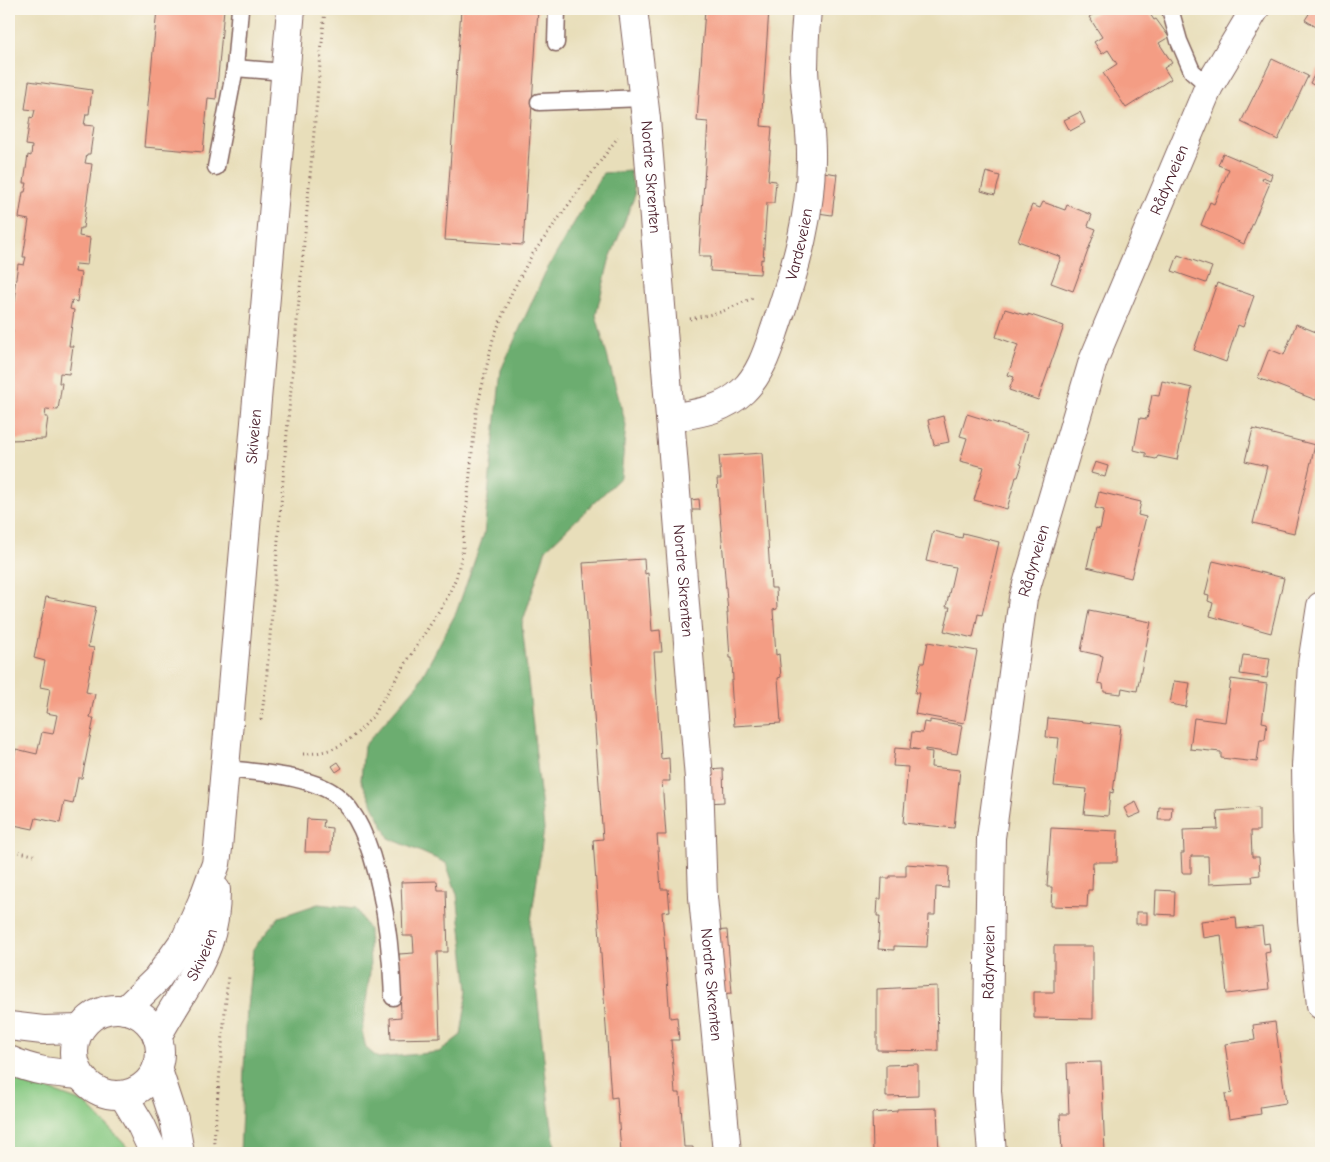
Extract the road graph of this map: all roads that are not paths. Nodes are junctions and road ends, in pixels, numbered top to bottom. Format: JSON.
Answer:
{"nodes":[{"id":1,"x":240,"y":9,"type":"edge"},
{"id":2,"x":291,"y":9,"type":"edge"},
{"id":3,"x":557,"y":9,"type":"edge"},
{"id":4,"x":633,"y":9,"type":"edge"},
{"id":5,"x":807,"y":9,"type":"edge"},
{"id":6,"x":1170,"y":9,"type":"edge"},
{"id":7,"x":1255,"y":9,"type":"edge"},
{"id":8,"x":556,"y":43,"type":"dead end"},
{"id":9,"x":235,"y":68,"type":"junction"},
{"id":10,"x":285,"y":72,"type":"junction"},
{"id":11,"x":1209,"y":86,"type":"junction"},
{"id":12,"x":539,"y":102,"type":"dead end"},
{"id":13,"x":645,"y":108,"type":"junction"},
{"id":14,"x":216,"y":166,"type":"dead end"},
{"id":15,"x":670,"y":418,"type":"junction"},
{"id":16,"x":1321,"y":606,"type":"edge"},
{"id":17,"x":1317,"y":666,"type":"edge"},
{"id":18,"x":225,"y":769,"type":"junction"},
{"id":19,"x":216,"y":864,"type":"junction"},
{"id":20,"x":394,"y":997,"type":"dead end"},
{"id":21,"x":1321,"y":1005,"type":"edge"},
{"id":22,"x":125,"y":1010,"type":"junction"},
{"id":23,"x":9,"y":1026,"type":"edge"},
{"id":24,"x":80,"y":1029,"type":"junction"},
{"id":25,"x":157,"y":1037,"type":"junction"},
{"id":26,"x":9,"y":1060,"type":"edge"},
{"id":27,"x":157,"y":1067,"type":"junction"},
{"id":28,"x":80,"y":1075,"type":"junction"},
{"id":29,"x":123,"y":1095,"type":"junction"},
{"id":30,"x":154,"y":1153,"type":"edge"},
{"id":31,"x":180,"y":1153,"type":"edge"},
{"id":32,"x":726,"y":1153,"type":"edge"},
{"id":33,"x":992,"y":1153,"type":"edge"}],
"edges":[{"from":1,"to":9,"type":"lane"},
{"from":2,"to":10,"type":"street","name":"Skiveien"},
{"from":3,"to":8,"type":"lane"},
{"from":4,"to":13,"type":"street","name":"Nordre Skrenten"},
{"from":5,"to":15,"type":"street","name":"Vardeveien"},
{"from":6,"to":11,"type":"lane"},
{"from":7,"to":11,"type":"street","name":"Rådyrveien"},
{"from":9,"to":10,"type":"lane"},
{"from":9,"to":14,"type":"lane"},
{"from":10,"to":18,"type":"street","name":"Skiveien"},
{"from":11,"to":33,"type":"street","name":"Rådyrveien"},
{"from":12,"to":13,"type":"lane"},
{"from":13,"to":15,"type":"street","name":"Nordre Skrenten"},
{"from":15,"to":32,"type":"street","name":"Nordre Skrenten"},
{"from":16,"to":17,"type":"street"},
{"from":17,"to":21,"type":"street"},
{"from":18,"to":19,"type":"street","name":"Skiveien"},
{"from":18,"to":20,"type":"lane"},
{"from":19,"to":22,"type":"street","name":"Skiveien"},
{"from":19,"to":25,"type":"street","name":"Skiveien"},
{"from":22,"to":24,"type":"street"},
{"from":22,"to":25,"type":"street"},
{"from":23,"to":24,"type":"street"},
{"from":24,"to":28,"type":"street"},
{"from":25,"to":27,"type":"street"},
{"from":26,"to":28,"type":"street"},
{"from":27,"to":29,"type":"street"},
{"from":27,"to":31,"type":"street"},
{"from":28,"to":29,"type":"street"},
{"from":29,"to":30,"type":"street"}]}
